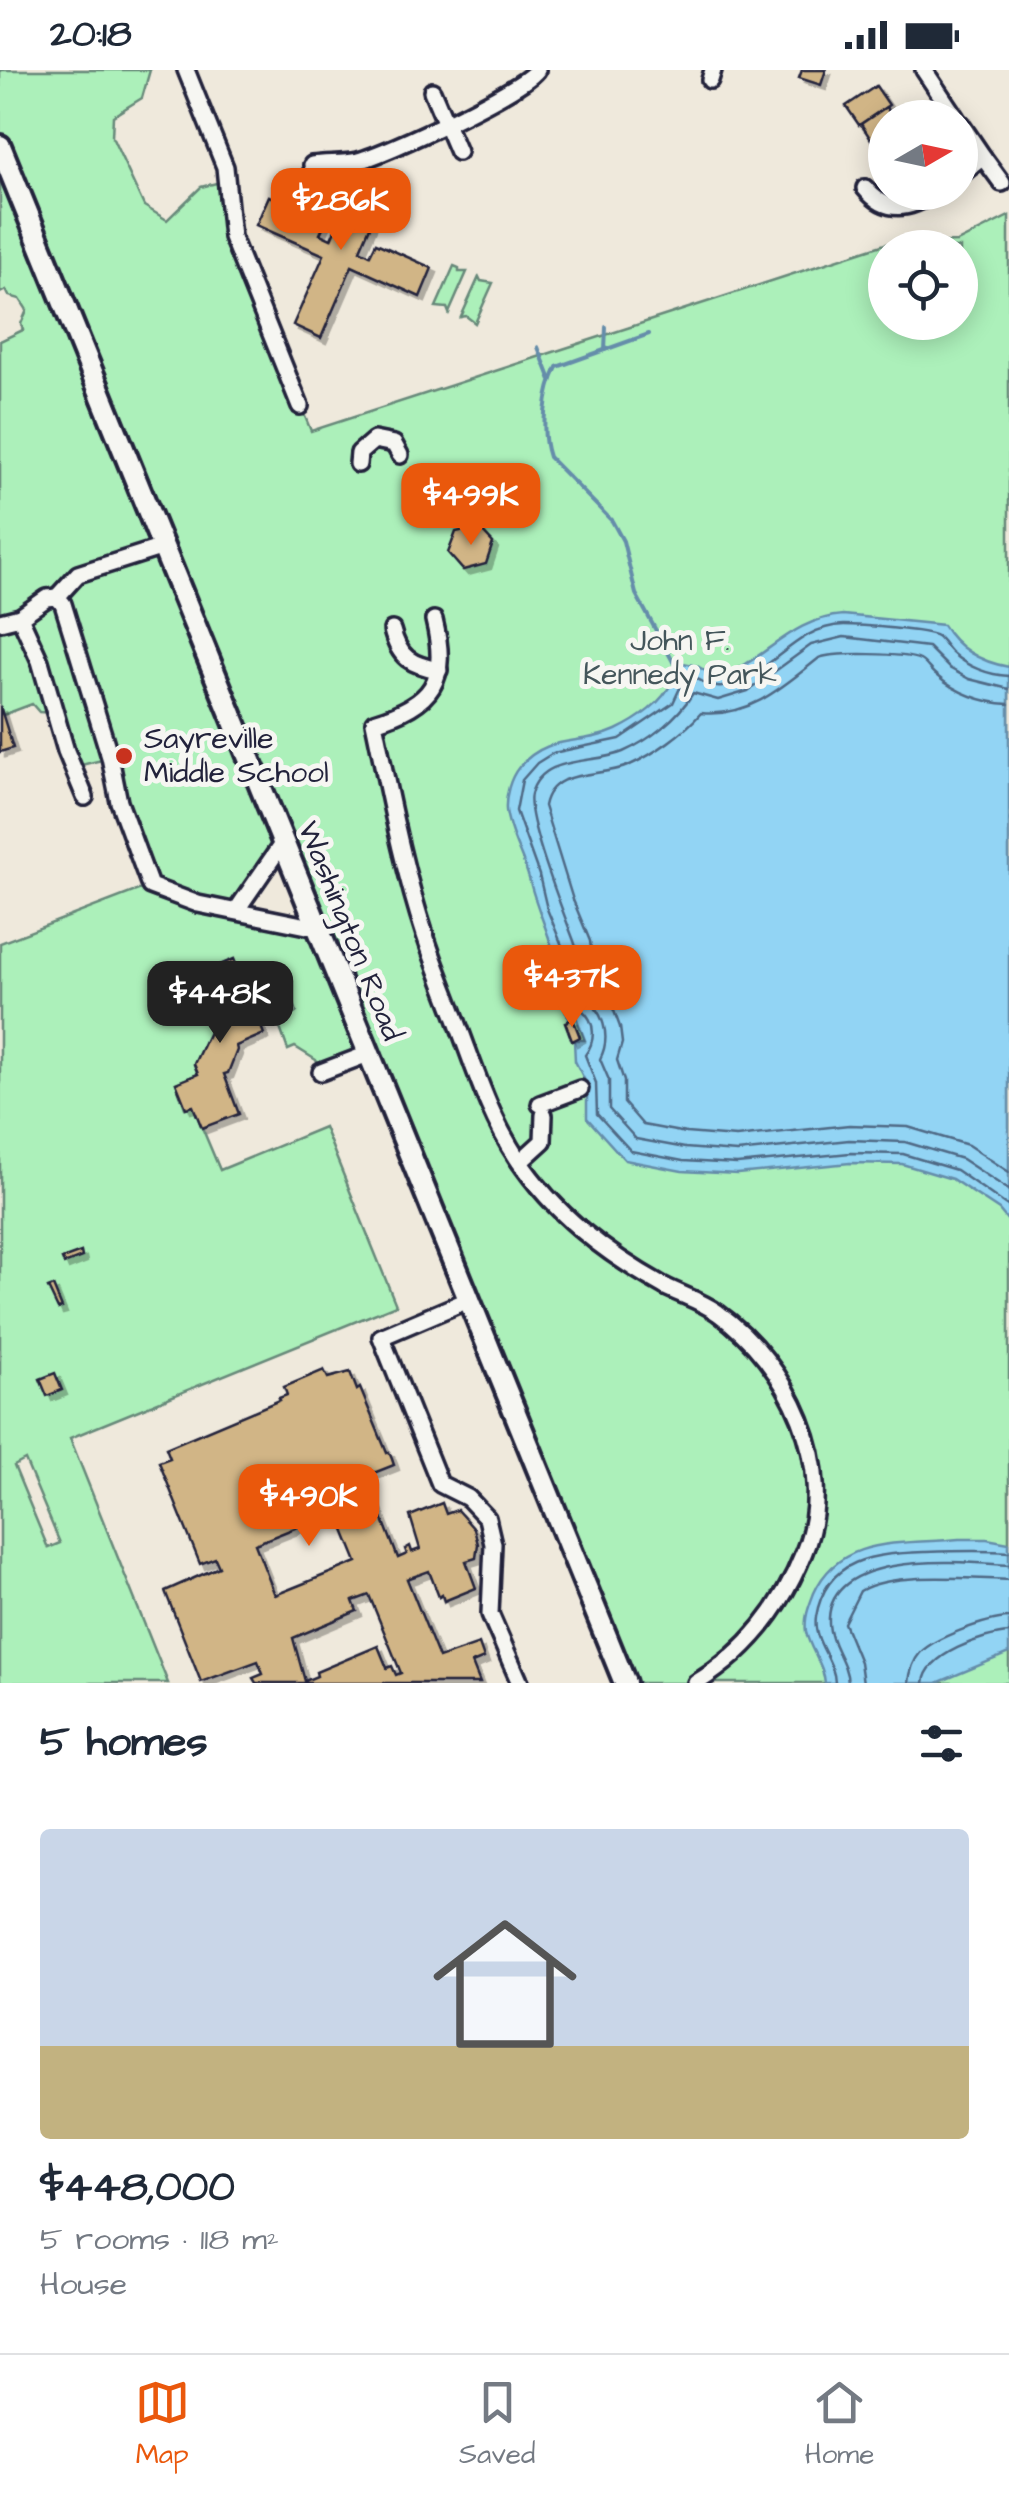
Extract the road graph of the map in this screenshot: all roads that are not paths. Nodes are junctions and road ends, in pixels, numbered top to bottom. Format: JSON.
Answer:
{"nodes":[{"id":1,"x":186,"y":70,"type":"edge"},
{"id":2,"x":537,"y":70,"type":"edge"},
{"id":3,"x":924,"y":70,"type":"edge"},
{"id":4,"x":432,"y":90,"type":"dead end"},
{"id":5,"x":944,"y":100,"type":"edge"},
{"id":6,"x":445,"y":122,"type":"junction"},
{"id":7,"x":0,"y":146,"type":"edge"},
{"id":8,"x":978,"y":151,"type":"edge"},
{"id":9,"x":458,"y":152,"type":"dead end"},
{"id":10,"x":982,"y":157,"type":"junction"},
{"id":11,"x":978,"y":160,"type":"edge"},
{"id":12,"x":312,"y":165,"type":"dead end"},
{"id":13,"x":1002,"y":183,"type":"dead end"},
{"id":14,"x":300,"y":406,"type":"dead end"},
{"id":15,"x":400,"y":455,"type":"dead end"},
{"id":16,"x":358,"y":464,"type":"dead end"},
{"id":17,"x":163,"y":546,"type":"junction"},
{"id":18,"x":56,"y":598,"type":"junction"},
{"id":19,"x":20,"y":617,"type":"junction"},
{"id":20,"x":434,"y":620,"type":"dead end"},
{"id":21,"x":2,"y":621,"type":"edge"},
{"id":22,"x":392,"y":630,"type":"dead end"},
{"id":23,"x":439,"y":670,"type":"junction"},
{"id":24,"x":85,"y":797,"type":"dead end"},
{"id":25,"x":282,"y":844,"type":"junction"},
{"id":26,"x":236,"y":911,"type":"junction"},
{"id":27,"x":317,"y":928,"type":"junction"},
{"id":28,"x":368,"y":1054,"type":"junction"},
{"id":29,"x":321,"y":1072,"type":"dead end"},
{"id":30,"x":580,"y":1089,"type":"dead end"},
{"id":31,"x":520,"y":1162,"type":"junction"},
{"id":32,"x":468,"y":1300,"type":"junction"},
{"id":33,"x":520,"y":1683,"type":"edge"},
{"id":34,"x":625,"y":1683,"type":"edge"},
{"id":35,"x":696,"y":1683,"type":"edge"}],
"edges":[{"from":1,"to":14,"type":"street"},
{"from":2,"to":6,"type":"street"},
{"from":3,"to":5,"type":"street"},
{"from":4,"to":6,"type":"street"},
{"from":6,"to":9,"type":"street"},
{"from":6,"to":12,"type":"street"},
{"from":7,"to":17,"type":"main road","name":"Washington Road"},
{"from":8,"to":10,"type":"street"},
{"from":10,"to":11,"type":"street"},
{"from":10,"to":13,"type":"street"},
{"from":15,"to":16,"type":"street"},
{"from":17,"to":18,"type":"street"},
{"from":17,"to":25,"type":"main road","name":"Washington Road"},
{"from":18,"to":19,"type":"street"},
{"from":18,"to":26,"type":"street"},
{"from":19,"to":21,"type":"street"},
{"from":19,"to":24,"type":"street"},
{"from":20,"to":23,"type":"street"},
{"from":22,"to":23,"type":"street"},
{"from":23,"to":31,"type":"street"},
{"from":25,"to":26,"type":"street"},
{"from":25,"to":27,"type":"main road","name":"Washington Road"},
{"from":26,"to":27,"type":"street"},
{"from":27,"to":28,"type":"main road","name":"Washington Road"},
{"from":28,"to":29,"type":"street"},
{"from":28,"to":32,"type":"main road","name":"Washington Road"},
{"from":30,"to":31,"type":"street"},
{"from":31,"to":35,"type":"street"},
{"from":32,"to":33,"type":"street"},
{"from":32,"to":34,"type":"main road","name":"Washington Road"}]}
